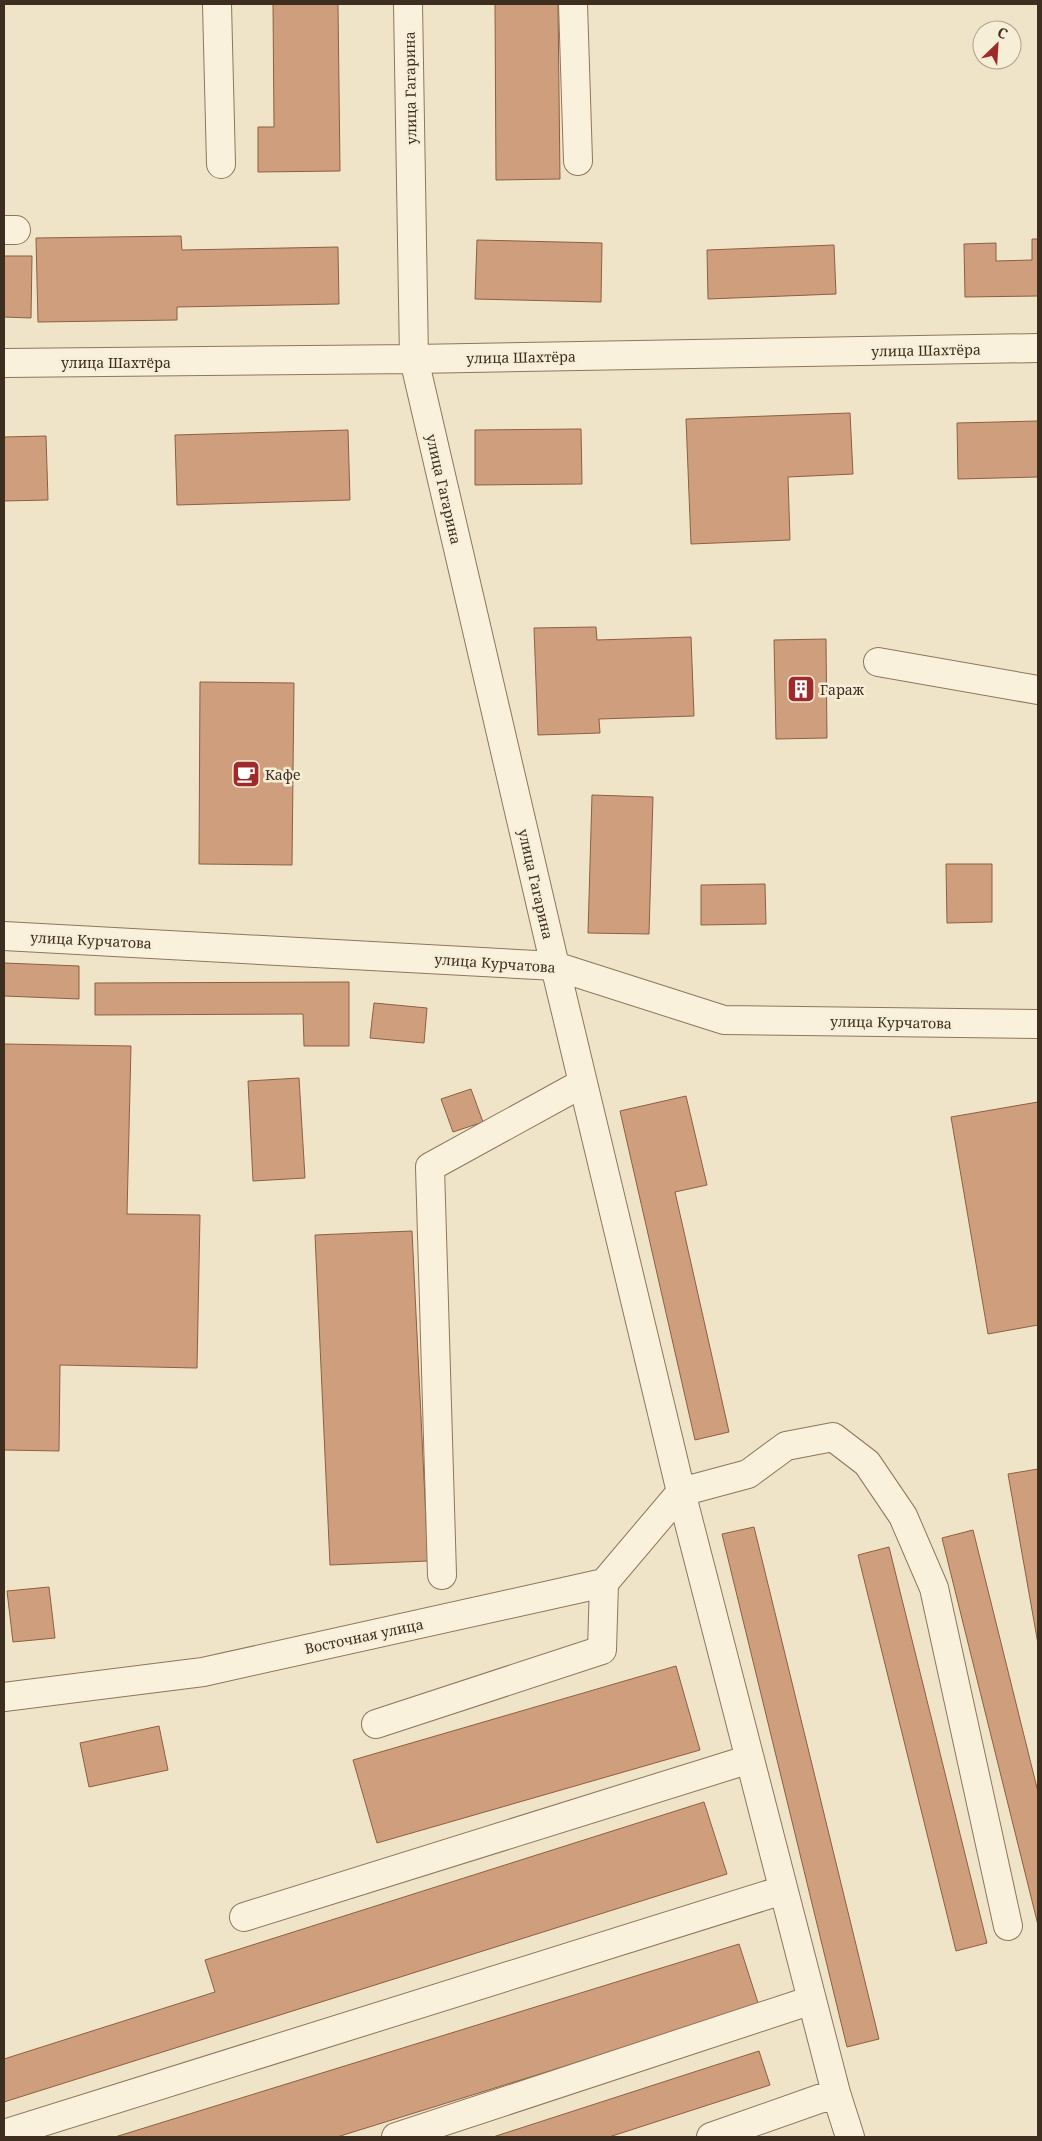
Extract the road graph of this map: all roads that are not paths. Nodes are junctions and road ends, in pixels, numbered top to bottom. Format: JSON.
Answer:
{"nodes":[{"id":1,"x":217,"y":4,"type":"edge"},
{"id":2,"x":408,"y":4,"type":"edge"},
{"id":3,"x":573,"y":4,"type":"edge"},
{"id":4,"x":578,"y":162,"type":"dead end"},
{"id":5,"x":221,"y":164,"type":"dead end"},
{"id":6,"x":1038,"y":348,"type":"edge"},
{"id":7,"x":414,"y":359,"type":"junction"},
{"id":8,"x":4,"y":363,"type":"edge"},
{"id":9,"x":878,"y":662,"type":"dead end"},
{"id":10,"x":1038,"y":690,"type":"edge"},
{"id":11,"x":4,"y":936,"type":"edge"},
{"id":12,"x":555,"y":966,"type":"junction"},
{"id":13,"x":1038,"y":1024,"type":"edge"},
{"id":14,"x":583,"y":1083,"type":"junction"},
{"id":15,"x":681,"y":1492,"type":"junction"},
{"id":16,"x":442,"y":1575,"type":"dead end"},
{"id":17,"x":604,"y":1583,"type":"junction"},
{"id":18,"x":4,"y":1697,"type":"edge"},
{"id":19,"x":376,"y":1724,"type":"dead end"},
{"id":20,"x":750,"y":1759,"type":"junction"},
{"id":21,"x":783,"y":1890,"type":"junction"},
{"id":22,"x":244,"y":1917,"type":"dead end"},
{"id":23,"x":1008,"y":1926,"type":"dead end"},
{"id":24,"x":812,"y":2000,"type":"junction"},
{"id":25,"x":836,"y":2094,"type":"junction"},
{"id":26,"x":4,"y":2134,"type":"edge"},
{"id":27,"x":396,"y":2137,"type":"edge"},
{"id":28,"x":711,"y":2137,"type":"edge"},
{"id":29,"x":850,"y":2137,"type":"edge"}],
"edges":[{"from":1,"to":5,"type":"street"},
{"from":2,"to":7,"type":"street","name":"улица Гагарина"},
{"from":3,"to":4,"type":"street"},
{"from":6,"to":7,"type":"street","name":"улица Шахтёра"},
{"from":7,"to":8,"type":"street","name":"улица Шахтёра"},
{"from":7,"to":12,"type":"street","name":"улица Гагарина"},
{"from":9,"to":10,"type":"street"},
{"from":11,"to":12,"type":"street","name":"улица Курчатова"},
{"from":12,"to":13,"type":"street","name":"улица Курчатова"},
{"from":12,"to":14,"type":"street","name":"улица Гагарина"},
{"from":14,"to":15,"type":"street","name":"улица Гагарина"},
{"from":14,"to":16,"type":"street"},
{"from":15,"to":17,"type":"street"},
{"from":15,"to":20,"type":"street","name":"улица Гагарина"},
{"from":15,"to":23,"type":"street"},
{"from":17,"to":18,"type":"street","name":"Восточная улица"},
{"from":17,"to":19,"type":"street"},
{"from":20,"to":21,"type":"street","name":"улица Гагарина"},
{"from":20,"to":22,"type":"street"},
{"from":21,"to":24,"type":"street","name":"улица Гагарина"},
{"from":21,"to":26,"type":"street"},
{"from":24,"to":25,"type":"street","name":"улица Гагарина"},
{"from":24,"to":27,"type":"street"},
{"from":25,"to":28,"type":"street"},
{"from":25,"to":29,"type":"street","name":"улица Гагарина"}]}
